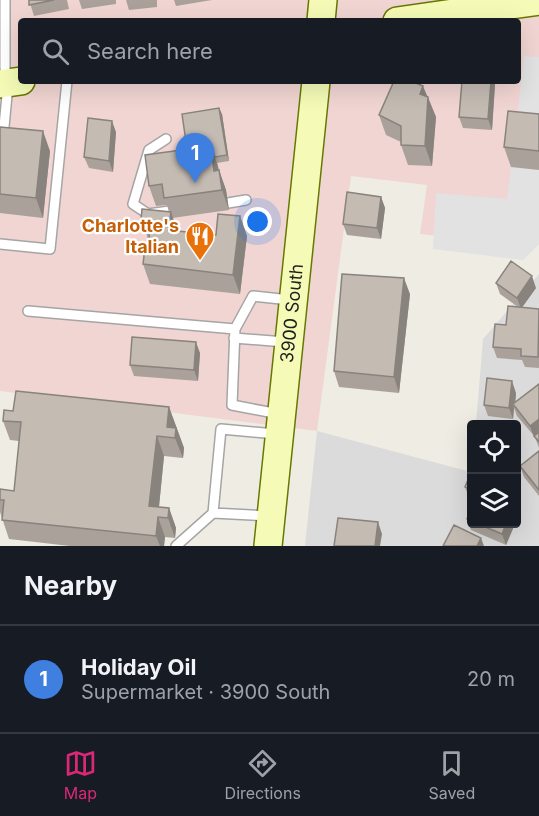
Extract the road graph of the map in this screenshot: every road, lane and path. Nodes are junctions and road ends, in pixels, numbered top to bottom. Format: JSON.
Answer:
{"nodes":[{"id":1,"x":5,"y":0,"type":"edge"},
{"id":2,"x":323,"y":0,"type":"edge"},
{"id":3,"x":539,"y":1,"type":"edge"},
{"id":4,"x":321,"y":18,"type":"edge"},
{"id":5,"x":418,"y":18,"type":"edge"},
{"id":6,"x":9,"y":83,"type":"edge"},
{"id":7,"x":67,"y":84,"type":"edge"},
{"id":8,"x":316,"y":84,"type":"edge"},
{"id":9,"x":166,"y":139,"type":"dead end"},
{"id":10,"x":2,"y":146,"type":"edge"},
{"id":11,"x":246,"y":200,"type":"dead end"},
{"id":12,"x":228,"y":203,"type":"dead end"},
{"id":13,"x":170,"y":211,"type":"edge"},
{"id":14,"x":0,"y":244,"type":"edge"},
{"id":15,"x":293,"y":300,"type":"junction"},
{"id":16,"x":28,"y":311,"type":"dead end"},
{"id":17,"x":234,"y":333,"type":"junction"},
{"id":18,"x":288,"y":342,"type":"junction"},
{"id":19,"x":279,"y":424,"type":"junction"},
{"id":20,"x":213,"y":513,"type":"junction"},
{"id":21,"x":271,"y":516,"type":"junction"},
{"id":22,"x":176,"y":546,"type":"edge"},
{"id":23,"x":268,"y":546,"type":"edge"}],
"edges":[{"from":1,"to":6,"type":"lane"},
{"from":2,"to":4,"type":"main road"},
{"from":3,"to":5,"type":"main road"},
{"from":6,"to":10,"type":"lane"},
{"from":7,"to":14,"type":"lane"},
{"from":8,"to":15,"type":"main road","name":"3900 South"},
{"from":9,"to":13,"type":"lane"},
{"from":11,"to":12,"type":"lane"},
{"from":15,"to":17,"type":"lane"},
{"from":15,"to":18,"type":"main road","name":"3900 South"},
{"from":16,"to":17,"type":"lane"},
{"from":17,"to":18,"type":"lane"},
{"from":17,"to":19,"type":"lane"},
{"from":18,"to":19,"type":"main road","name":"3900 South"},
{"from":19,"to":20,"type":"lane"},
{"from":19,"to":21,"type":"main road","name":"3900 South"},
{"from":20,"to":21,"type":"lane"},
{"from":20,"to":22,"type":"lane"},
{"from":21,"to":23,"type":"main road","name":"3900 South"}]}
